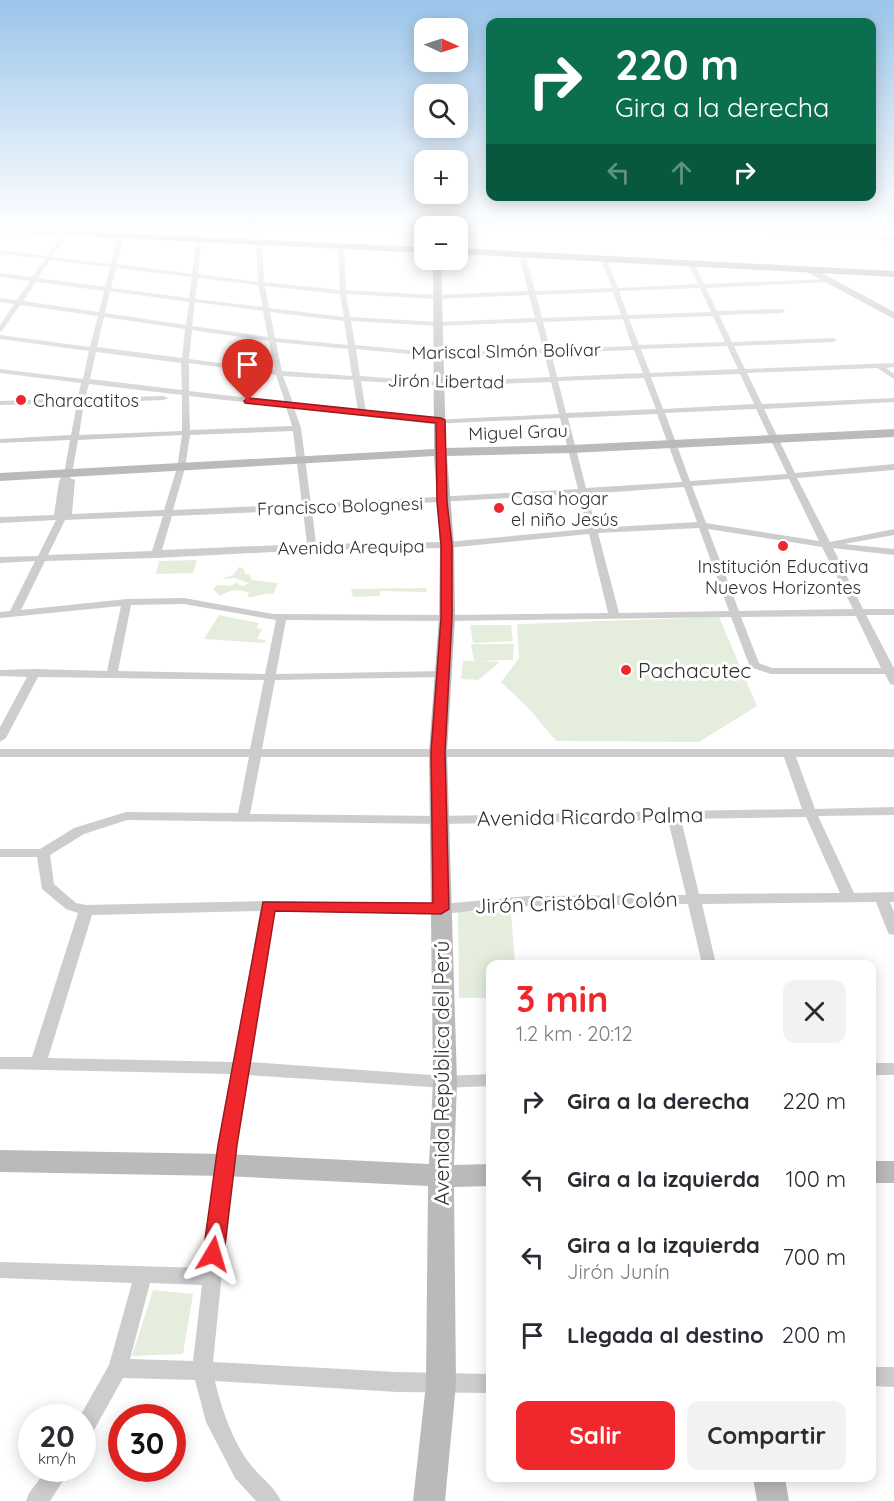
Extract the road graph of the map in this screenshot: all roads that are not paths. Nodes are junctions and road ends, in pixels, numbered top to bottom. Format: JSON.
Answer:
{"nodes":[{"id":1,"x":21,"y":298,"type":"edge"},
{"id":2,"x":105,"y":298,"type":"edge"},
{"id":3,"x":173,"y":298,"type":"edge"},
{"id":4,"x":264,"y":298,"type":"edge"},
{"id":5,"x":344,"y":298,"type":"edge"},
{"id":6,"x":436,"y":298,"type":"edge"},
{"id":7,"x":533,"y":298,"type":"edge"},
{"id":8,"x":619,"y":298,"type":"edge"},
{"id":9,"x":708,"y":298,"type":"edge"},
{"id":10,"x":859,"y":298,"type":"edge"},
{"id":11,"x":0,"y":300,"type":"edge"},
{"id":12,"x":193,"y":301,"type":"junction"},
{"id":13,"x":18,"y":303,"type":"junction"},
{"id":14,"x":267,"y":310,"type":"junction"},
{"id":15,"x":782,"y":311,"type":"dead end"},
{"id":16,"x":715,"y":314,"type":"junction"},
{"id":17,"x":102,"y":316,"type":"junction"},
{"id":18,"x":626,"y":317,"type":"junction"},
{"id":19,"x":894,"y":318,"type":"edge"},
{"id":20,"x":348,"y":319,"type":"junction"},
{"id":21,"x":538,"y":320,"type":"junction"},
{"id":22,"x":438,"y":324,"type":"junction"},
{"id":23,"x":189,"y":328,"type":"junction"},
{"id":24,"x":0,"y":330,"type":"edge"},
{"id":25,"x":0,"y":337,"type":"edge"},
{"id":26,"x":274,"y":340,"type":"junction"},
{"id":27,"x":834,"y":340,"type":"dead end"},
{"id":28,"x":730,"y":344,"type":"junction"},
{"id":29,"x":352,"y":348,"type":"junction"},
{"id":30,"x":637,"y":348,"type":"junction"},
{"id":31,"x":94,"y":349,"type":"junction"},
{"id":32,"x":546,"y":352,"type":"junction"},
{"id":33,"x":532,"y":355,"type":"dead end"},
{"id":34,"x":440,"y":356,"type":"junction"},
{"id":35,"x":185,"y":362,"type":"junction"},
{"id":36,"x":894,"y":365,"type":"edge"},
{"id":37,"x":879,"y":366,"type":"junction"},
{"id":38,"x":743,"y":371,"type":"junction"},
{"id":39,"x":0,"y":372,"type":"edge"},
{"id":40,"x":279,"y":373,"type":"junction"},
{"id":41,"x":648,"y":376,"type":"junction"},
{"id":42,"x":356,"y":377,"type":"junction"},
{"id":43,"x":894,"y":378,"type":"edge"},
{"id":44,"x":554,"y":381,"type":"junction"},
{"id":45,"x":86,"y":382,"type":"junction"},
{"id":46,"x":441,"y":384,"type":"junction"},
{"id":47,"x":186,"y":395,"type":"junction"},
{"id":48,"x":81,"y":400,"type":"junction"},
{"id":49,"x":894,"y":400,"type":"edge"},
{"id":50,"x":0,"y":403,"type":"edge"},
{"id":51,"x":290,"y":405,"type":"junction"},
{"id":52,"x":759,"y":406,"type":"junction"},
{"id":53,"x":659,"y":410,"type":"junction"},
{"id":54,"x":362,"y":413,"type":"junction"},
{"id":55,"x":562,"y":414,"type":"junction"},
{"id":56,"x":441,"y":420,"type":"junction"},
{"id":57,"x":297,"y":428,"type":"junction"},
{"id":58,"x":186,"y":433,"type":"junction"},
{"id":59,"x":894,"y":433,"type":"edge"},
{"id":60,"x":74,"y":438,"type":"junction"},
{"id":61,"x":774,"y":439,"type":"junction"},
{"id":62,"x":0,"y":441,"type":"edge"},
{"id":63,"x":671,"y":443,"type":"junction"},
{"id":64,"x":571,"y":449,"type":"junction"},
{"id":65,"x":440,"y":452,"type":"junction"},
{"id":66,"x":303,"y":462,"type":"junction"},
{"id":67,"x":894,"y":467,"type":"edge"},
{"id":68,"x":181,"y":468,"type":"junction"},
{"id":69,"x":68,"y":474,"type":"junction"},
{"id":70,"x":792,"y":476,"type":"junction"},
{"id":71,"x":0,"y":477,"type":"edge"},
{"id":72,"x":686,"y":485,"type":"junction"},
{"id":73,"x":582,"y":493,"type":"junction"},
{"id":74,"x":442,"y":502,"type":"junction"},
{"id":75,"x":308,"y":508,"type":"junction"},
{"id":76,"x":168,"y":512,"type":"junction"},
{"id":77,"x":63,"y":517,"type":"junction"},
{"id":78,"x":0,"y":520,"type":"edge"},
{"id":79,"x":701,"y":525,"type":"junction"},
{"id":80,"x":592,"y":531,"type":"junction"},
{"id":81,"x":894,"y":532,"type":"edge"},
{"id":82,"x":447,"y":545,"type":"junction"},
{"id":83,"x":828,"y":545,"type":"junction"},
{"id":84,"x":312,"y":547,"type":"junction"},
{"id":85,"x":894,"y":552,"type":"edge"},
{"id":86,"x":156,"y":555,"type":"junction"},
{"id":87,"x":42,"y":558,"type":"junction"},
{"id":88,"x":0,"y":560,"type":"edge"},
{"id":89,"x":127,"y":602,"type":"junction"},
{"id":90,"x":894,"y":612,"type":"edge"},
{"id":91,"x":14,"y":613,"type":"junction"},
{"id":92,"x":858,"y":613,"type":"junction"},
{"id":93,"x":737,"y":614,"type":"junction"},
{"id":94,"x":0,"y":615,"type":"edge"},
{"id":95,"x":614,"y":615,"type":"junction"},
{"id":96,"x":282,"y":616,"type":"junction"},
{"id":97,"x":447,"y":618,"type":"junction"},
{"id":98,"x":444,"y":671,"type":"junction"},
{"id":99,"x":35,"y":672,"type":"junction"},
{"id":100,"x":0,"y":673,"type":"edge"},
{"id":101,"x":112,"y":673,"type":"junction"},
{"id":102,"x":271,"y":673,"type":"junction"},
{"id":103,"x":892,"y":675,"type":"edge"},
{"id":104,"x":0,"y":738,"type":"edge"},
{"id":105,"x":256,"y":752,"type":"junction"},
{"id":106,"x":438,"y":752,"type":"junction"},
{"id":107,"x":894,"y":752,"type":"edge"},
{"id":108,"x":0,"y":753,"type":"edge"},
{"id":109,"x":789,"y":755,"type":"junction"},
{"id":110,"x":894,"y":811,"type":"edge"},
{"id":111,"x":673,"y":813,"type":"junction"},
{"id":112,"x":810,"y":813,"type":"junction"},
{"id":113,"x":243,"y":818,"type":"junction"},
{"id":114,"x":441,"y":820,"type":"junction"},
{"id":115,"x":0,"y":853,"type":"edge"},
{"id":116,"x":43,"y":853,"type":"junction"},
{"id":117,"x":849,"y":897,"type":"junction"},
{"id":118,"x":887,"y":897,"type":"edge"},
{"id":119,"x":693,"y":898,"type":"junction"},
{"id":120,"x":268,"y":906,"type":"junction"},
{"id":121,"x":441,"y":909,"type":"junction"},
{"id":122,"x":86,"y":910,"type":"junction"},
{"id":123,"x":894,"y":930,"type":"edge"},
{"id":124,"x":708,"y":960,"type":"edge"},
{"id":125,"x":0,"y":1063,"type":"edge"},
{"id":126,"x":38,"y":1064,"type":"junction"},
{"id":127,"x":240,"y":1068,"type":"junction"},
{"id":128,"x":876,"y":1069,"type":"edge"},
{"id":129,"x":894,"y":1069,"type":"edge"},
{"id":130,"x":486,"y":1080,"type":"edge"},
{"id":131,"x":445,"y":1082,"type":"junction"},
{"id":132,"x":0,"y":1161,"type":"edge"},
{"id":133,"x":224,"y":1165,"type":"junction"},
{"id":134,"x":876,"y":1172,"type":"edge"},
{"id":135,"x":894,"y":1172,"type":"edge"},
{"id":136,"x":486,"y":1175,"type":"edge"},
{"id":137,"x":441,"y":1176,"type":"junction"},
{"id":138,"x":0,"y":1269,"type":"edge"},
{"id":139,"x":142,"y":1275,"type":"junction"},
{"id":140,"x":210,"y":1277,"type":"junction"},
{"id":141,"x":118,"y":1368,"type":"junction"},
{"id":142,"x":202,"y":1369,"type":"junction"},
{"id":143,"x":876,"y":1377,"type":"edge"},
{"id":144,"x":894,"y":1377,"type":"edge"},
{"id":145,"x":486,"y":1383,"type":"edge"},
{"id":146,"x":441,"y":1384,"type":"junction"},
{"id":147,"x":96,"y":1407,"type":"edge"},
{"id":148,"x":50,"y":1482,"type":"edge"},
{"id":149,"x":770,"y":1482,"type":"edge"},
{"id":150,"x":37,"y":1501,"type":"edge"},
{"id":151,"x":270,"y":1501,"type":"edge"},
{"id":152,"x":429,"y":1501,"type":"edge"},
{"id":153,"x":773,"y":1501,"type":"edge"}],
"edges":[{"from":1,"to":13,"type":"street"},
{"from":2,"to":17,"type":"street"},
{"from":3,"to":12,"type":"street"},
{"from":4,"to":14,"type":"street"},
{"from":5,"to":20,"type":"street"},
{"from":6,"to":22,"type":"street","name":"Avenida República del Perú"},
{"from":7,"to":21,"type":"street"},
{"from":8,"to":18,"type":"street"},
{"from":9,"to":16,"type":"street"},
{"from":10,"to":19,"type":"street"},
{"from":11,"to":13,"type":"street","name":"Mariscal SImón Bolívar"},
{"from":12,"to":14,"type":"street"},
{"from":12,"to":23,"type":"street"},
{"from":13,"to":17,"type":"street","name":"Mariscal SImón Bolívar"},
{"from":13,"to":24,"type":"street"},
{"from":14,"to":20,"type":"street"},
{"from":14,"to":26,"type":"street"},
{"from":15,"to":16,"type":"street"},
{"from":16,"to":18,"type":"street"},
{"from":16,"to":28,"type":"street"},
{"from":17,"to":23,"type":"street","name":"Mariscal SImón Bolívar"},
{"from":17,"to":31,"type":"street"},
{"from":18,"to":21,"type":"street"},
{"from":18,"to":30,"type":"street"},
{"from":20,"to":22,"type":"street"},
{"from":20,"to":29,"type":"street"},
{"from":21,"to":22,"type":"street"},
{"from":21,"to":32,"type":"street"},
{"from":22,"to":34,"type":"street","name":"Avenida República del Perú"},
{"from":23,"to":26,"type":"street","name":"Mariscal SImón Bolívar"},
{"from":23,"to":35,"type":"street"},
{"from":25,"to":31,"type":"street","name":"Jirón Libertad"},
{"from":26,"to":29,"type":"street","name":"Mariscal SImón Bolívar"},
{"from":26,"to":40,"type":"street"},
{"from":27,"to":28,"type":"street","name":"Mariscal SImón Bolívar"},
{"from":28,"to":30,"type":"street","name":"Mariscal SImón Bolívar"},
{"from":28,"to":38,"type":"street"},
{"from":29,"to":34,"type":"street","name":"Mariscal SImón Bolívar"},
{"from":29,"to":42,"type":"street"},
{"from":30,"to":32,"type":"street","name":"Mariscal SImón Bolívar"},
{"from":30,"to":41,"type":"street"},
{"from":31,"to":35,"type":"street","name":"Jirón Libertad"},
{"from":31,"to":45,"type":"street"},
{"from":32,"to":34,"type":"street","name":"Mariscal SImón Bolívar"},
{"from":32,"to":44,"type":"street"},
{"from":33,"to":34,"type":"street"},
{"from":34,"to":46,"type":"street","name":"Avenida República del Perú"},
{"from":35,"to":40,"type":"street","name":"Jirón Libertad"},
{"from":35,"to":47,"type":"street"},
{"from":36,"to":37,"type":"street","name":"Jirón Libertad"},
{"from":37,"to":38,"type":"street","name":"Jirón Libertad"},
{"from":37,"to":43,"type":"street"},
{"from":38,"to":41,"type":"street","name":"Jirón Libertad"},
{"from":38,"to":52,"type":"street"},
{"from":39,"to":45,"type":"street"},
{"from":40,"to":42,"type":"street","name":"Jirón Libertad"},
{"from":40,"to":51,"type":"street"},
{"from":41,"to":44,"type":"street","name":"Jirón Libertad"},
{"from":41,"to":53,"type":"street"},
{"from":42,"to":46,"type":"street","name":"Jirón Libertad"},
{"from":42,"to":54,"type":"street"},
{"from":44,"to":46,"type":"street","name":"Jirón Libertad"},
{"from":44,"to":55,"type":"street"},
{"from":45,"to":47,"type":"street"},
{"from":45,"to":48,"type":"street"},
{"from":46,"to":56,"type":"street","name":"Avenida República del Perú"},
{"from":47,"to":48,"type":"street"},
{"from":47,"to":51,"type":"street"},
{"from":47,"to":58,"type":"street"},
{"from":48,"to":50,"type":"street"},
{"from":48,"to":60,"type":"street"},
{"from":49,"to":52,"type":"street"},
{"from":51,"to":54,"type":"street"},
{"from":51,"to":57,"type":"street"},
{"from":52,"to":53,"type":"street"},
{"from":52,"to":61,"type":"street"},
{"from":53,"to":55,"type":"street"},
{"from":53,"to":63,"type":"street"},
{"from":54,"to":56,"type":"street"},
{"from":55,"to":56,"type":"street"},
{"from":55,"to":64,"type":"street"},
{"from":56,"to":65,"type":"street","name":"Avenida República del Perú"},
{"from":57,"to":58,"type":"street"},
{"from":57,"to":66,"type":"street"},
{"from":58,"to":60,"type":"street"},
{"from":58,"to":68,"type":"street"},
{"from":59,"to":61,"type":"street","name":"Miguel Grau"},
{"from":60,"to":62,"type":"street"},
{"from":60,"to":69,"type":"street"},
{"from":61,"to":63,"type":"street","name":"Miguel Grau"},
{"from":61,"to":70,"type":"street"},
{"from":63,"to":64,"type":"street","name":"Miguel Grau"},
{"from":63,"to":72,"type":"street"},
{"from":64,"to":65,"type":"street","name":"Miguel Grau"},
{"from":64,"to":73,"type":"street"},
{"from":65,"to":66,"type":"street","name":"Miguel Grau"},
{"from":65,"to":74,"type":"street","name":"Avenida República del Perú"},
{"from":66,"to":68,"type":"street","name":"Miguel Grau"},
{"from":66,"to":75,"type":"street"},
{"from":67,"to":70,"type":"street","name":"Francisco Bolognesi"},
{"from":68,"to":69,"type":"street","name":"Miguel Grau"},
{"from":68,"to":76,"type":"street"},
{"from":69,"to":71,"type":"street","name":"Miguel Grau"},
{"from":69,"to":77,"type":"street"},
{"from":70,"to":72,"type":"street","name":"Francisco Bolognesi"},
{"from":70,"to":83,"type":"street"},
{"from":72,"to":73,"type":"street","name":"Francisco Bolognesi"},
{"from":72,"to":79,"type":"street"},
{"from":73,"to":74,"type":"street","name":"Francisco Bolognesi"},
{"from":73,"to":80,"type":"street"},
{"from":74,"to":75,"type":"street","name":"Francisco Bolognesi"},
{"from":74,"to":82,"type":"street","name":"Avenida República del Perú"},
{"from":75,"to":76,"type":"street","name":"Francisco Bolognesi"},
{"from":75,"to":84,"type":"street"},
{"from":76,"to":77,"type":"street","name":"Francisco Bolognesi"},
{"from":76,"to":86,"type":"street"},
{"from":77,"to":78,"type":"street","name":"Francisco Bolognesi"},
{"from":77,"to":87,"type":"street"},
{"from":79,"to":80,"type":"street","name":"Avenida Arequipa"},
{"from":79,"to":83,"type":"street","name":"Avenida Arequipa"},
{"from":79,"to":93,"type":"street"},
{"from":80,"to":82,"type":"street","name":"Avenida Arequipa"},
{"from":80,"to":95,"type":"street"},
{"from":81,"to":83,"type":"street"},
{"from":82,"to":84,"type":"street","name":"Avenida Arequipa"},
{"from":82,"to":97,"type":"street","name":"Avenida República del Perú"},
{"from":83,"to":85,"type":"street","name":"Avenida Arequipa"},
{"from":83,"to":92,"type":"street"},
{"from":84,"to":86,"type":"street","name":"Avenida Arequipa"},
{"from":86,"to":87,"type":"street","name":"Avenida Arequipa"},
{"from":87,"to":88,"type":"street","name":"Avenida Arequipa"},
{"from":87,"to":91,"type":"street"},
{"from":89,"to":91,"type":"street"},
{"from":89,"to":96,"type":"street"},
{"from":89,"to":101,"type":"street"},
{"from":90,"to":92,"type":"street"},
{"from":91,"to":94,"type":"street"},
{"from":92,"to":93,"type":"street"},
{"from":92,"to":103,"type":"street"},
{"from":93,"to":95,"type":"street"},
{"from":93,"to":103,"type":"street"},
{"from":95,"to":97,"type":"street"},
{"from":96,"to":97,"type":"street"},
{"from":96,"to":102,"type":"street"},
{"from":97,"to":98,"type":"street","name":"Avenida República del Perú"},
{"from":98,"to":102,"type":"street"},
{"from":98,"to":106,"type":"street","name":"Avenida República del Perú"},
{"from":99,"to":100,"type":"street"},
{"from":99,"to":101,"type":"street"},
{"from":99,"to":104,"type":"street"},
{"from":101,"to":102,"type":"street"},
{"from":102,"to":105,"type":"street"},
{"from":105,"to":106,"type":"street"},
{"from":105,"to":108,"type":"street"},
{"from":105,"to":113,"type":"street"},
{"from":106,"to":109,"type":"street"},
{"from":106,"to":114,"type":"street","name":"Avenida República del Perú"},
{"from":107,"to":109,"type":"street"},
{"from":109,"to":112,"type":"street"},
{"from":110,"to":112,"type":"street","name":"Avenida Ricardo Palma"},
{"from":111,"to":112,"type":"street","name":"Avenida Ricardo Palma"},
{"from":111,"to":114,"type":"street","name":"Avenida Ricardo Palma"},
{"from":111,"to":119,"type":"street"},
{"from":112,"to":117,"type":"street"},
{"from":113,"to":114,"type":"street","name":"Avenida Ricardo Palma"},
{"from":113,"to":116,"type":"street","name":"Avenida Ricardo Palma"},
{"from":114,"to":121,"type":"street","name":"Avenida República del Perú"},
{"from":115,"to":116,"type":"street"},
{"from":116,"to":122,"type":"street","name":"Jirón Cristóbal Colón"},
{"from":117,"to":118,"type":"street","name":"Jirón Cristóbal Colón"},
{"from":117,"to":119,"type":"street","name":"Jirón Cristóbal Colón"},
{"from":118,"to":123,"type":"street"},
{"from":119,"to":121,"type":"street","name":"Jirón Cristóbal Colón"},
{"from":119,"to":124,"type":"street"},
{"from":120,"to":121,"type":"street","name":"Jirón Cristóbal Colón"},
{"from":120,"to":122,"type":"street","name":"Jirón Cristóbal Colón"},
{"from":120,"to":127,"type":"street"},
{"from":121,"to":131,"type":"street","name":"Avenida República del Perú"},
{"from":122,"to":126,"type":"street"},
{"from":125,"to":126,"type":"street"},
{"from":126,"to":127,"type":"street"},
{"from":127,"to":131,"type":"street"},
{"from":127,"to":133,"type":"street"},
{"from":128,"to":129,"type":"street"},
{"from":130,"to":131,"type":"street"},
{"from":131,"to":137,"type":"street","name":"Avenida República del Perú"},
{"from":132,"to":133,"type":"street"},
{"from":133,"to":137,"type":"street"},
{"from":133,"to":140,"type":"street"},
{"from":134,"to":135,"type":"street"},
{"from":136,"to":137,"type":"street"},
{"from":137,"to":146,"type":"street","name":"Avenida República del Perú"},
{"from":138,"to":139,"type":"street"},
{"from":139,"to":140,"type":"street"},
{"from":139,"to":141,"type":"street"},
{"from":140,"to":142,"type":"street"},
{"from":141,"to":142,"type":"street"},
{"from":141,"to":147,"type":"street"},
{"from":142,"to":146,"type":"street"},
{"from":142,"to":151,"type":"street"},
{"from":143,"to":144,"type":"street"},
{"from":145,"to":146,"type":"street"},
{"from":146,"to":152,"type":"street","name":"Avenida República del Perú"},
{"from":148,"to":150,"type":"street"},
{"from":149,"to":153,"type":"street"}]}
